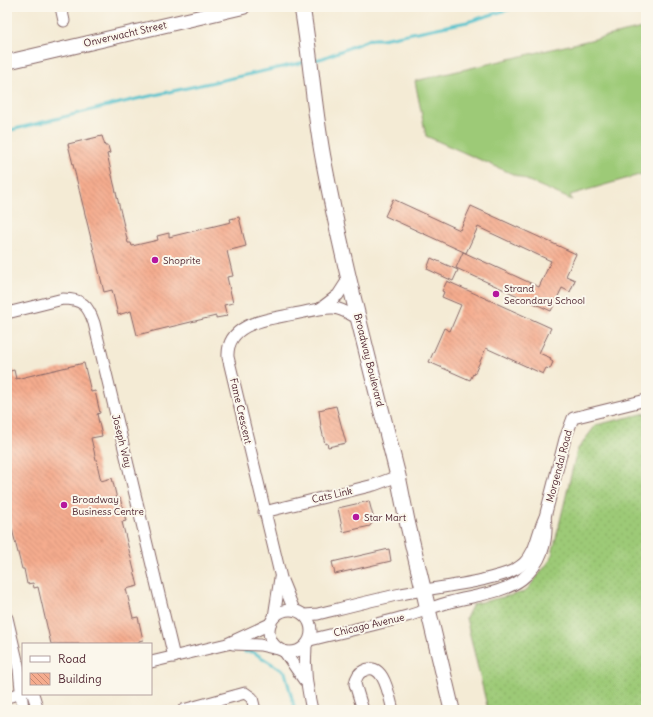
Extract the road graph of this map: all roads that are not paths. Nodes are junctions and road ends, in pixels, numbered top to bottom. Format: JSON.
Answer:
{"nodes":[{"id":1,"x":61,"y":7,"type":"edge"},
{"id":2,"x":242,"y":7,"type":"edge"},
{"id":3,"x":302,"y":7,"type":"edge"},
{"id":4,"x":64,"y":21,"type":"dead end"},
{"id":5,"x":7,"y":62,"type":"edge"},
{"id":6,"x":349,"y":278,"type":"junction"},
{"id":7,"x":321,"y":308,"type":"junction"},
{"id":8,"x":7,"y":313,"type":"edge"},
{"id":9,"x":359,"y":319,"type":"junction"},
{"id":10,"x":646,"y":400,"type":"edge"},
{"id":11,"x":398,"y":476,"type":"junction"},
{"id":12,"x":264,"y":512,"type":"junction"},
{"id":13,"x":546,"y":517,"type":"junction"},
{"id":14,"x":280,"y":578,"type":"junction"},
{"id":15,"x":423,"y":591,"type":"junction"},
{"id":16,"x":294,"y":610,"type":"junction"},
{"id":17,"x":428,"y":610,"type":"junction"},
{"id":18,"x":305,"y":615,"type":"junction"},
{"id":19,"x":7,"y":618,"type":"edge"},
{"id":20,"x":272,"y":620,"type":"junction"},
{"id":21,"x":308,"y":642,"type":"junction"},
{"id":22,"x":227,"y":644,"type":"junction"},
{"id":23,"x":281,"y":650,"type":"junction"},
{"id":24,"x":174,"y":657,"type":"junction"},
{"id":25,"x":152,"y":662,"type":"edge"},
{"id":26,"x":21,"y":672,"type":"edge"},
{"id":27,"x":306,"y":683,"type":"junction"},
{"id":28,"x":22,"y":693,"type":"edge"},
{"id":29,"x":22,"y":695,"type":"edge"},
{"id":30,"x":33,"y":695,"type":"edge"},
{"id":31,"x":7,"y":697,"type":"edge"},
{"id":32,"x":23,"y":710,"type":"edge"},
{"id":33,"x":38,"y":710,"type":"edge"},
{"id":34,"x":183,"y":710,"type":"edge"},
{"id":35,"x":255,"y":710,"type":"edge"},
{"id":36,"x":312,"y":710,"type":"edge"},
{"id":37,"x":363,"y":710,"type":"edge"},
{"id":38,"x":393,"y":710,"type":"edge"},
{"id":39,"x":452,"y":710,"type":"edge"}],
"edges":[{"from":1,"to":4,"type":"street"},
{"from":2,"to":5,"type":"street","name":"Onverwacht Street"},
{"from":3,"to":6,"type":"main road","name":"Broadway Boulevard"},
{"from":6,"to":7,"type":"street","name":"Fame Crescent"},
{"from":6,"to":9,"type":"main road","name":"Broadway Boulevard"},
{"from":7,"to":9,"type":"street","name":"Fame Crescent"},
{"from":7,"to":12,"type":"street","name":"Fame Crescent"},
{"from":8,"to":24,"type":"street","name":"Joseph Way"},
{"from":9,"to":11,"type":"main road","name":"Broadway Boulevard"},
{"from":10,"to":13,"type":"street","name":"Morgendal Road"},
{"from":11,"to":12,"type":"street","name":"Cats Link"},
{"from":11,"to":15,"type":"main road","name":"Broadway Boulevard"},
{"from":12,"to":14,"type":"street","name":"Fame Crescent"},
{"from":13,"to":15,"type":"street","name":"Morgendal Road"},
{"from":13,"to":17,"type":"street","name":"Morgendal Road"},
{"from":14,"to":16,"type":"street","name":"Fame Crescent"},
{"from":14,"to":20,"type":"street","name":"Fame Crescent"},
{"from":15,"to":17,"type":"main road","name":"Broadway Boulevard"},
{"from":15,"to":18,"type":"street"},
{"from":16,"to":18,"type":"street"},
{"from":16,"to":20,"type":"street"},
{"from":17,"to":21,"type":"street","name":"Chicago Avenue"},
{"from":17,"to":39,"type":"main road","name":"Broadway Boulevard"},
{"from":18,"to":21,"type":"street"},
{"from":19,"to":26,"type":"street"},
{"from":20,"to":22,"type":"street"},
{"from":20,"to":23,"type":"street"},
{"from":21,"to":23,"type":"street"},
{"from":21,"to":27,"type":"street"},
{"from":22,"to":23,"type":"street"},
{"from":22,"to":24,"type":"street"},
{"from":23,"to":27,"type":"street"},
{"from":24,"to":25,"type":"street"},
{"from":26,"to":28,"type":"street"},
{"from":27,"to":36,"type":"street"},
{"from":28,"to":31,"type":"street"},
{"from":29,"to":32,"type":"street"},
{"from":30,"to":33,"type":"street"},
{"from":34,"to":35,"type":"street"},
{"from":37,"to":38,"type":"street"}]}
